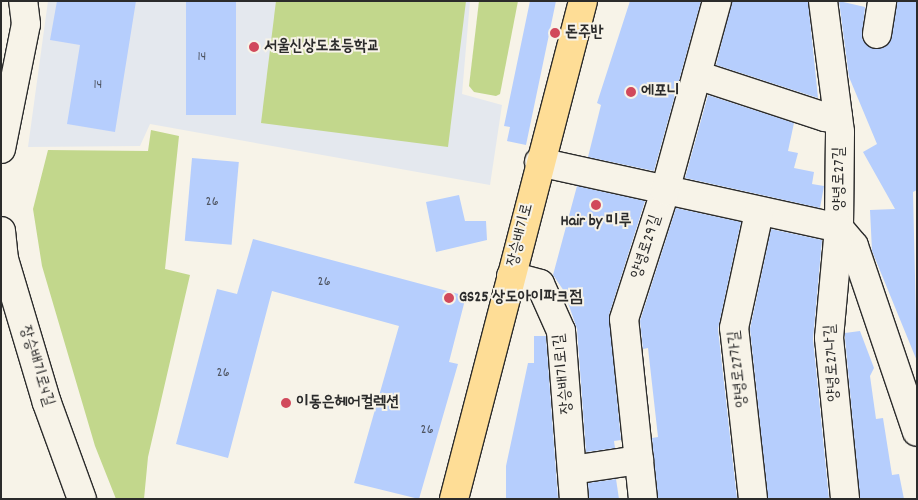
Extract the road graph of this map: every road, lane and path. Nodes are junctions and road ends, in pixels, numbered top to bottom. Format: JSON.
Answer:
{"nodes":[{"id":1,"x":23,"y":1,"type":"edge"},
{"id":2,"x":583,"y":1,"type":"edge"},
{"id":3,"x":717,"y":1,"type":"edge"},
{"id":4,"x":823,"y":1,"type":"edge"},
{"id":5,"x":882,"y":1,"type":"edge"},
{"id":6,"x":878,"y":34,"type":"dead end"},
{"id":7,"x":697,"y":75,"type":"junction"},
{"id":8,"x":838,"y":116,"type":"junction"},
{"id":9,"x":1,"y":149,"type":"edge"},
{"id":10,"x":539,"y":162,"type":"junction"},
{"id":11,"x":665,"y":191,"type":"junction"},
{"id":12,"x":759,"y":212,"type":"junction"},
{"id":13,"x":839,"y":228,"type":"junction"},
{"id":14,"x":1,"y":231,"type":"edge"},
{"id":15,"x":511,"y":276,"type":"junction"},
{"id":16,"x":917,"y":432,"type":"edge"},
{"id":17,"x":639,"y":460,"type":"junction"},
{"id":18,"x":572,"y":470,"type":"junction"},
{"id":19,"x":82,"y":499,"type":"edge"},
{"id":20,"x":454,"y":499,"type":"edge"},
{"id":21,"x":574,"y":499,"type":"edge"},
{"id":22,"x":643,"y":499,"type":"edge"},
{"id":23,"x":754,"y":499,"type":"edge"},
{"id":24,"x":844,"y":499,"type":"edge"}],
"edges":[{"from":1,"to":9,"type":"street"},
{"from":2,"to":10,"type":"main road","name":"장승배기로"},
{"from":3,"to":7,"type":"street","name":"양녕로29길"},
{"from":4,"to":8,"type":"street","name":"양녕로27길"},
{"from":5,"to":6,"type":"street"},
{"from":7,"to":8,"type":"street"},
{"from":7,"to":11,"type":"street","name":"양녕로29길"},
{"from":8,"to":13,"type":"street","name":"양녕로27길"},
{"from":10,"to":11,"type":"street"},
{"from":10,"to":15,"type":"main road","name":"장승배기로"},
{"from":11,"to":12,"type":"street"},
{"from":11,"to":17,"type":"street","name":"양녕로29길"},
{"from":12,"to":13,"type":"street"},
{"from":12,"to":23,"type":"street","name":"양녕로27가길"},
{"from":13,"to":16,"type":"street","name":"양녕로27길"},
{"from":13,"to":24,"type":"street","name":"양녕로27나길"},
{"from":14,"to":19,"type":"street","name":"장승배기로4길"},
{"from":15,"to":18,"type":"street","name":"장승배기로1길"},
{"from":15,"to":20,"type":"main road","name":"장승배기로"},
{"from":17,"to":18,"type":"street"},
{"from":17,"to":22,"type":"street","name":"양녕로29길"},
{"from":18,"to":21,"type":"street","name":"장승배기로1길"}]}
